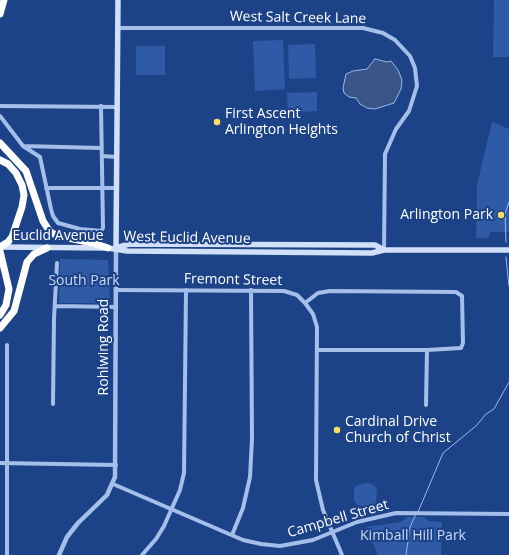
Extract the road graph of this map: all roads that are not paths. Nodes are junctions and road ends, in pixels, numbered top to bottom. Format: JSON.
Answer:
{"nodes":[{"id":1,"x":3,"y":0,"type":"edge"},
{"id":2,"x":118,"y":0,"type":"edge"},
{"id":3,"x":0,"y":5,"type":"edge"},
{"id":4,"x":0,"y":14,"type":"edge"},
{"id":5,"x":118,"y":28,"type":"junction"},
{"id":6,"x":0,"y":106,"type":"edge"},
{"id":7,"x":101,"y":106,"type":"junction"},
{"id":8,"x":117,"y":107,"type":"junction"},
{"id":9,"x":0,"y":116,"type":"edge"},
{"id":10,"x":0,"y":143,"type":"edge"},
{"id":11,"x":23,"y":146,"type":"junction"},
{"id":12,"x":101,"y":148,"type":"junction"},
{"id":13,"x":102,"y":156,"type":"junction"},
{"id":14,"x":118,"y":157,"type":"junction"},
{"id":15,"x":0,"y":160,"type":"edge"},
{"id":16,"x":102,"y":187,"type":"junction"},
{"id":17,"x":46,"y":188,"type":"junction"},
{"id":18,"x":117,"y":188,"type":"junction"},
{"id":19,"x":0,"y":247,"type":"edge"},
{"id":20,"x":47,"y":248,"type":"junction"},
{"id":21,"x":112,"y":248,"type":"junction"},
{"id":22,"x":384,"y":250,"type":"junction"},
{"id":23,"x":509,"y":250,"type":"edge"},
{"id":24,"x":0,"y":251,"type":"edge"},
{"id":25,"x":57,"y":263,"type":"dead end"},
{"id":26,"x":116,"y":290,"type":"junction"},
{"id":27,"x":186,"y":290,"type":"junction"},
{"id":28,"x":251,"y":290,"type":"junction"},
{"id":29,"x":305,"y":303,"type":"junction"},
{"id":30,"x":56,"y":306,"type":"junction"},
{"id":31,"x":116,"y":307,"type":"junction"},
{"id":32,"x":0,"y":315,"type":"edge"},
{"id":33,"x":0,"y":328,"type":"edge"},
{"id":34,"x":6,"y":345,"type":"dead end"},
{"id":35,"x":318,"y":350,"type":"junction"},
{"id":36,"x":427,"y":350,"type":"junction"},
{"id":37,"x":53,"y":404,"type":"dead end"},
{"id":38,"x":426,"y":405,"type":"dead end"},
{"id":39,"x":0,"y":463,"type":"edge"},
{"id":40,"x":6,"y":463,"type":"junction"},
{"id":41,"x":116,"y":465,"type":"junction"},
{"id":42,"x":113,"y":484,"type":"junction"},
{"id":43,"x":172,"y":509,"type":"junction"},
{"id":44,"x":509,"y":514,"type":"edge"},
{"id":45,"x":332,"y":532,"type":"junction"},
{"id":46,"x":232,"y":535,"type":"junction"},
{"id":47,"x":7,"y":555,"type":"edge"},
{"id":48,"x":59,"y":555,"type":"edge"},
{"id":49,"x":142,"y":555,"type":"edge"},
{"id":50,"x":342,"y":555,"type":"edge"}],
"edges":[{"from":1,"to":3,"type":"highway"},
{"from":1,"to":4,"type":"highway"},
{"from":2,"to":5,"type":"main road","name":"Rohlwing Road"},
{"from":5,"to":8,"type":"main road","name":"Rohlwing Road"},
{"from":5,"to":22,"type":"street","name":"West Salt Creek Lane"},
{"from":6,"to":7,"type":"street"},
{"from":7,"to":8,"type":"street"},
{"from":7,"to":12,"type":"street"},
{"from":8,"to":14,"type":"main road","name":"Rohlwing Road"},
{"from":9,"to":11,"type":"street"},
{"from":10,"to":21,"type":"highway"},
{"from":11,"to":12,"type":"street"},
{"from":11,"to":17,"type":"street"},
{"from":12,"to":13,"type":"street"},
{"from":13,"to":14,"type":"street"},
{"from":13,"to":16,"type":"street"},
{"from":14,"to":18,"type":"main road","name":"Rohlwing Road"},
{"from":15,"to":19,"type":"highway"},
{"from":16,"to":17,"type":"street"},
{"from":16,"to":17,"type":"street"},
{"from":16,"to":18,"type":"street"},
{"from":18,"to":21,"type":"main road","name":"Rohlwing Road"},
{"from":19,"to":20,"type":"main road","name":"Euclid Avenue"},
{"from":20,"to":21,"type":"main road","name":"Euclid Avenue"},
{"from":20,"to":33,"type":"highway"},
{"from":21,"to":22,"type":"main road","name":"West Euclid Avenue"},
{"from":21,"to":26,"type":"street","name":"Rohlwing Road"},
{"from":22,"to":23,"type":"main road","name":"West Euclid Avenue"},
{"from":24,"to":32,"type":"highway"},
{"from":25,"to":30,"type":"street"},
{"from":26,"to":27,"type":"street","name":"Fremont Street"},
{"from":26,"to":31,"type":"street","name":"Rohlwing Road"},
{"from":27,"to":28,"type":"street","name":"Fremont Street"},
{"from":27,"to":43,"type":"street"},
{"from":28,"to":29,"type":"street","name":"Fremont Street"},
{"from":28,"to":46,"type":"street"},
{"from":29,"to":35,"type":"street"},
{"from":29,"to":36,"type":"street"},
{"from":30,"to":31,"type":"street"},
{"from":30,"to":37,"type":"street"},
{"from":31,"to":41,"type":"street","name":"Rohlwing Road"},
{"from":34,"to":40,"type":"street"},
{"from":35,"to":36,"type":"street"},
{"from":35,"to":45,"type":"street"},
{"from":36,"to":38,"type":"street"},
{"from":39,"to":40,"type":"street"},
{"from":40,"to":41,"type":"street"},
{"from":40,"to":47,"type":"street"},
{"from":41,"to":42,"type":"street","name":"Rohlwing Road"},
{"from":42,"to":43,"type":"street","name":"Campbell Street"},
{"from":42,"to":48,"type":"street","name":"Rohlwing Road"},
{"from":43,"to":46,"type":"street","name":"Campbell Street"},
{"from":43,"to":49,"type":"street"},
{"from":44,"to":45,"type":"street","name":"Campbell Street"},
{"from":45,"to":46,"type":"street","name":"Campbell Street"},
{"from":45,"to":50,"type":"street"}]}
